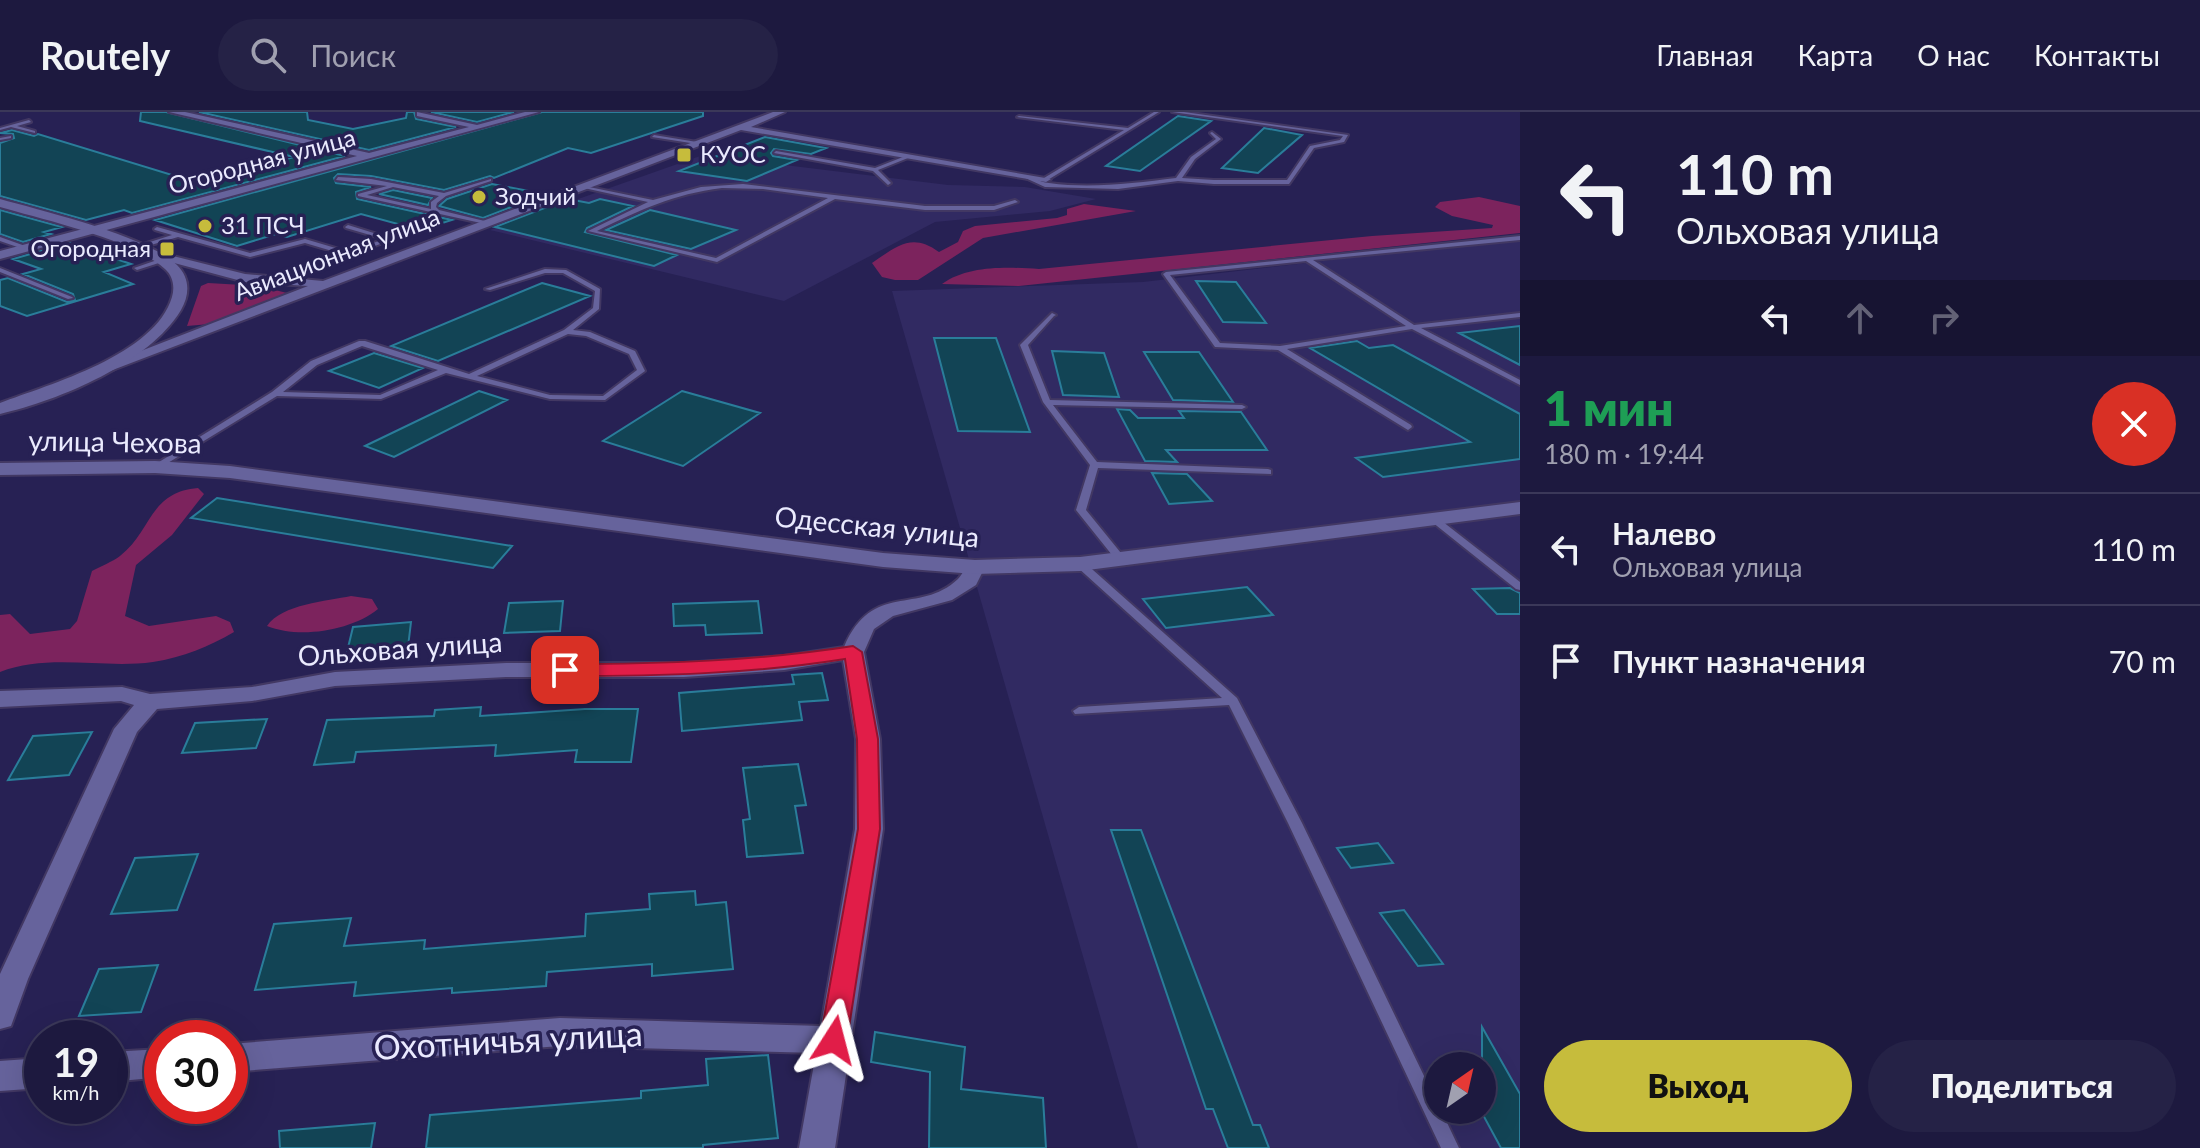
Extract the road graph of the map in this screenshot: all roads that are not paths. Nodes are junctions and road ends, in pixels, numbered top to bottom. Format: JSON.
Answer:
{"nodes":[{"id":1,"x":173,"y":112,"type":"edge"},
{"id":2,"x":535,"y":112,"type":"edge"},
{"id":3,"x":781,"y":112,"type":"edge"},
{"id":4,"x":1157,"y":112,"type":"edge"},
{"id":5,"x":1174,"y":112,"type":"edge"},
{"id":6,"x":420,"y":114,"type":"edge"},
{"id":7,"x":1019,"y":117,"type":"dead end"},
{"id":8,"x":1231,"y":120,"type":"junction"},
{"id":9,"x":29,"y":121,"type":"dead end"},
{"id":10,"x":12,"y":126,"type":"junction"},
{"id":11,"x":478,"y":126,"type":"junction"},
{"id":12,"x":739,"y":127,"type":"junction"},
{"id":13,"x":0,"y":129,"type":"edge"},
{"id":14,"x":1128,"y":129,"type":"junction"},
{"id":15,"x":1235,"y":129,"type":"dead end"},
{"id":16,"x":33,"y":132,"type":"dead end"},
{"id":17,"x":1212,"y":133,"type":"dead end"},
{"id":18,"x":654,"y":136,"type":"dead end"},
{"id":19,"x":9,"y":137,"type":"dead end"},
{"id":20,"x":0,"y":139,"type":"edge"},
{"id":21,"x":697,"y":143,"type":"junction"},
{"id":22,"x":776,"y":152,"type":"dead end"},
{"id":23,"x":370,"y":156,"type":"junction"},
{"id":24,"x":910,"y":156,"type":"junction"},
{"id":25,"x":875,"y":170,"type":"junction"},
{"id":26,"x":1022,"y":175,"type":"junction"},
{"id":27,"x":338,"y":179,"type":"dead end"},
{"id":28,"x":1046,"y":179,"type":"joint"},
{"id":29,"x":1178,"y":179,"type":"junction"},
{"id":30,"x":489,"y":180,"type":"dead end"},
{"id":31,"x":888,"y":183,"type":"dead end"},
{"id":32,"x":391,"y":186,"type":"junction"},
{"id":33,"x":586,"y":187,"type":"junction"},
{"id":34,"x":444,"y":195,"type":"junction"},
{"id":35,"x":834,"y":197,"type":"junction"},
{"id":36,"x":653,"y":202,"type":"junction"},
{"id":37,"x":1015,"y":202,"type":"dead end"},
{"id":38,"x":0,"y":203,"type":"edge"},
{"id":39,"x":437,"y":211,"type":"junction"},
{"id":40,"x":490,"y":223,"type":"junction"},
{"id":41,"x":348,"y":227,"type":"dead end"},
{"id":42,"x":157,"y":229,"type":"dead end"},
{"id":43,"x":90,"y":232,"type":"junction"},
{"id":44,"x":178,"y":235,"type":"junction"},
{"id":45,"x":1520,"y":238,"type":"edge"},
{"id":46,"x":0,"y":239,"type":"edge"},
{"id":47,"x":26,"y":248,"type":"junction"},
{"id":48,"x":134,"y":248,"type":"junction"},
{"id":49,"x":0,"y":255,"type":"edge"},
{"id":50,"x":1307,"y":259,"type":"junction"},
{"id":51,"x":163,"y":260,"type":"junction"},
{"id":52,"x":137,"y":268,"type":"dead end"},
{"id":53,"x":0,"y":270,"type":"edge"},
{"id":54,"x":339,"y":280,"type":"junction"},
{"id":55,"x":488,"y":289,"type":"dead end"},
{"id":56,"x":70,"y":298,"type":"dead end"},
{"id":57,"x":1052,"y":315,"type":"dead end"},
{"id":58,"x":1520,"y":315,"type":"edge"},
{"id":59,"x":1413,"y":327,"type":"junction"},
{"id":60,"x":567,"y":332,"type":"junction"},
{"id":61,"x":1280,"y":348,"type":"junction"},
{"id":62,"x":445,"y":370,"type":"junction"},
{"id":63,"x":91,"y":373,"type":"junction"},
{"id":64,"x":470,"y":376,"type":"junction"},
{"id":65,"x":1520,"y":383,"type":"edge"},
{"id":66,"x":275,"y":394,"type":"junction"},
{"id":67,"x":1047,"y":402,"type":"junction"},
{"id":68,"x":1242,"y":407,"type":"dead end"},
{"id":69,"x":0,"y":409,"type":"edge"},
{"id":70,"x":1408,"y":427,"type":"dead end"},
{"id":71,"x":1094,"y":465,"type":"junction"},
{"id":72,"x":155,"y":467,"type":"junction"},
{"id":73,"x":0,"y":469,"type":"edge"},
{"id":74,"x":230,"y":472,"type":"joint"},
{"id":75,"x":1268,"y":472,"type":"dead end"},
{"id":76,"x":1520,"y":508,"type":"edge"},
{"id":77,"x":1435,"y":520,"type":"junction"},
{"id":78,"x":1120,"y":558,"type":"junction"},
{"id":79,"x":1080,"y":564,"type":"junction"},
{"id":80,"x":975,"y":567,"type":"junction"},
{"id":81,"x":1520,"y":587,"type":"edge"},
{"id":82,"x":853,"y":652,"type":"junction"},
{"id":83,"x":0,"y":699,"type":"edge"},
{"id":84,"x":1233,"y":701,"type":"junction"},
{"id":85,"x":150,"y":702,"type":"junction"},
{"id":86,"x":1079,"y":711,"type":"dead end"},
{"id":87,"x":0,"y":1016,"type":"edge"},
{"id":88,"x":834,"y":1040,"type":"junction"},
{"id":89,"x":248,"y":1057,"type":"edge"},
{"id":90,"x":24,"y":1074,"type":"edge"},
{"id":91,"x":0,"y":1076,"type":"edge"},
{"id":92,"x":817,"y":1148,"type":"edge"},
{"id":93,"x":1450,"y":1148,"type":"edge"}],
"edges":[{"from":1,"to":23,"type":"street"},
{"from":2,"to":11,"type":"street","name":"Огородная улица"},
{"from":3,"to":12,"type":"street","name":"Авиационная улица"},
{"from":4,"to":14,"type":"lane"},
{"from":5,"to":8,"type":"lane"},
{"from":6,"to":11,"type":"street"},
{"from":7,"to":14,"type":"lane"},
{"from":8,"to":15,"type":"lane"},
{"from":8,"to":29,"type":"lane"},
{"from":9,"to":10,"type":"lane"},
{"from":10,"to":13,"type":"lane"},
{"from":10,"to":16,"type":"lane"},
{"from":11,"to":23,"type":"street","name":"Огородная улица"},
{"from":12,"to":21,"type":"street","name":"Авиационная улица"},
{"from":12,"to":24,"type":"street"},
{"from":14,"to":28,"type":"lane"},
{"from":17,"to":29,"type":"lane"},
{"from":18,"to":21,"type":"lane"},
{"from":19,"to":20,"type":"lane"},
{"from":21,"to":33,"type":"street","name":"Авиационная улица"},
{"from":22,"to":25,"type":"lane"},
{"from":23,"to":43,"type":"street","name":"Огородная улица"},
{"from":24,"to":25,"type":"lane"},
{"from":24,"to":26,"type":"street"},
{"from":25,"to":31,"type":"lane"},
{"from":26,"to":28,"type":"street"},
{"from":26,"to":29,"type":"lane"},
{"from":27,"to":32,"type":"lane"},
{"from":30,"to":34,"type":"lane"},
{"from":32,"to":34,"type":"lane"},
{"from":32,"to":39,"type":"lane"},
{"from":33,"to":36,"type":"lane"},
{"from":33,"to":40,"type":"street","name":"Авиационная улица"},
{"from":34,"to":39,"type":"lane"},
{"from":35,"to":36,"type":"lane"},
{"from":35,"to":36,"type":"lane"},
{"from":35,"to":37,"type":"lane"},
{"from":38,"to":43,"type":"main road"},
{"from":39,"to":40,"type":"lane"},
{"from":40,"to":54,"type":"street","name":"Авиационная улица"},
{"from":41,"to":44,"type":"lane"},
{"from":42,"to":44,"type":"lane"},
{"from":43,"to":47,"type":"street","name":"Огородная улица"},
{"from":43,"to":48,"type":"main road"},
{"from":44,"to":48,"type":"lane"},
{"from":45,"to":50,"type":"lane"},
{"from":46,"to":47,"type":"lane"},
{"from":47,"to":49,"type":"street","name":"Огородная улица"},
{"from":48,"to":51,"type":"main road"},
{"from":48,"to":54,"type":"street"},
{"from":50,"to":59,"type":"lane"},
{"from":50,"to":61,"type":"lane"},
{"from":51,"to":52,"type":"lane"},
{"from":51,"to":63,"type":"main road"},
{"from":53,"to":56,"type":"lane"},
{"from":54,"to":63,"type":"street","name":"Авиационная улица"},
{"from":55,"to":60,"type":"lane"},
{"from":57,"to":67,"type":"lane"},
{"from":58,"to":59,"type":"lane"},
{"from":59,"to":61,"type":"lane"},
{"from":59,"to":65,"type":"lane"},
{"from":60,"to":64,"type":"lane"},
{"from":60,"to":64,"type":"lane"},
{"from":61,"to":70,"type":"lane"},
{"from":62,"to":64,"type":"lane"},
{"from":62,"to":66,"type":"lane"},
{"from":62,"to":66,"type":"lane"},
{"from":63,"to":69,"type":"main road","name":"Авиационная улица"},
{"from":66,"to":72,"type":"lane"},
{"from":67,"to":68,"type":"lane"},
{"from":67,"to":71,"type":"lane"},
{"from":71,"to":75,"type":"lane"},
{"from":71,"to":78,"type":"lane"},
{"from":72,"to":73,"type":"main road","name":"улица Чехова"},
{"from":72,"to":74,"type":"main road","name":"улица Чехова"},
{"from":74,"to":80,"type":"main road","name":"Одесская улица"},
{"from":76,"to":77,"type":"main road","name":"Одесская улица"},
{"from":77,"to":78,"type":"main road","name":"Одесская улица"},
{"from":77,"to":81,"type":"lane"},
{"from":78,"to":79,"type":"main road","name":"Одесская улица"},
{"from":79,"to":80,"type":"main road","name":"Одесская улица"},
{"from":79,"to":84,"type":"lane"},
{"from":80,"to":82,"type":"street"},
{"from":82,"to":85,"type":"street","name":"Ольховая улица"},
{"from":82,"to":88,"type":"street"},
{"from":83,"to":85,"type":"street","name":"Ольховая улица"},
{"from":84,"to":86,"type":"lane"},
{"from":84,"to":93,"type":"lane"},
{"from":85,"to":87,"type":"street"},
{"from":88,"to":89,"type":"street","name":"Охотничья улица"},
{"from":88,"to":92,"type":"street"},
{"from":90,"to":91,"type":"street"}]}
